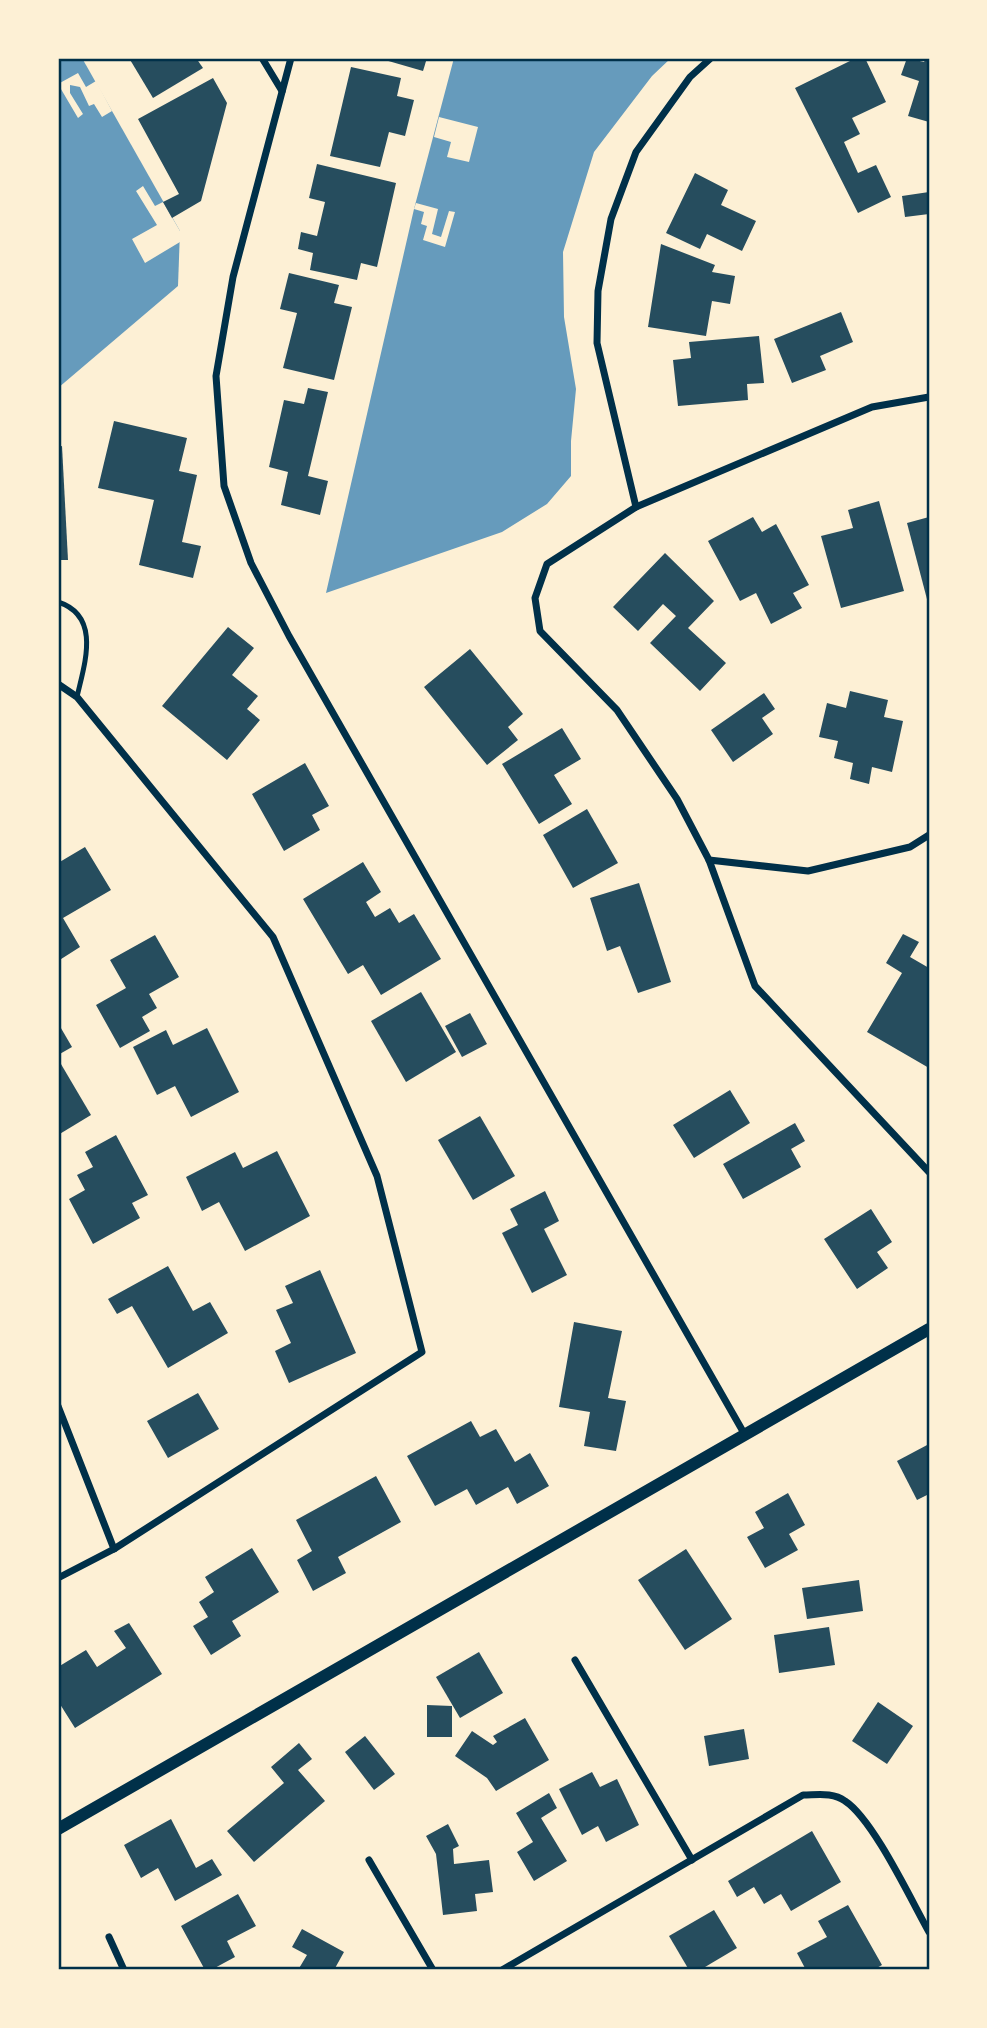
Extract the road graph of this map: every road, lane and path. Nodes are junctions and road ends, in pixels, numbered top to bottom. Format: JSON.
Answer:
{"nodes":[{"id":1,"x":262,"y":58,"type":"edge"},
{"id":2,"x":291,"y":58,"type":"edge"},
{"id":3,"x":712,"y":58,"type":"edge"},
{"id":4,"x":282,"y":91,"type":"junction"},
{"id":5,"x":929,"y":397,"type":"edge"},
{"id":6,"x":636,"y":507,"type":"junction"},
{"id":7,"x":58,"y":602,"type":"edge"},
{"id":8,"x":58,"y":684,"type":"edge"},
{"id":9,"x":77,"y":697,"type":"junction"},
{"id":10,"x":929,"y":835,"type":"edge"},
{"id":11,"x":709,"y":860,"type":"junction"},
{"id":12,"x":929,"y":1172,"type":"edge"},
{"id":13,"x":929,"y":1329,"type":"edge"},
{"id":14,"x":58,"y":1406,"type":"edge"},
{"id":15,"x":745,"y":1435,"type":"junction"},
{"id":16,"x":114,"y":1549,"type":"junction"},
{"id":17,"x":58,"y":1578,"type":"edge"},
{"id":18,"x":575,"y":1660,"type":"dead end"},
{"id":19,"x":58,"y":1829,"type":"edge"},
{"id":20,"x":369,"y":1860,"type":"dead end"},
{"id":21,"x":692,"y":1860,"type":"junction"},
{"id":22,"x":929,"y":1932,"type":"edge"},
{"id":23,"x":109,"y":1937,"type":"dead end"},
{"id":24,"x":124,"y":1970,"type":"edge"},
{"id":25,"x":433,"y":1970,"type":"edge"},
{"id":26,"x":502,"y":1970,"type":"edge"}],
"edges":[{"from":1,"to":4,"type":"street"},
{"from":2,"to":4,"type":"street"},
{"from":3,"to":6,"type":"street"},
{"from":4,"to":15,"type":"street"},
{"from":5,"to":6,"type":"street"},
{"from":6,"to":11,"type":"street"},
{"from":7,"to":9,"type":"lane"},
{"from":8,"to":9,"type":"street"},
{"from":9,"to":16,"type":"street"},
{"from":10,"to":11,"type":"street"},
{"from":11,"to":12,"type":"street"},
{"from":13,"to":15,"type":"street"},
{"from":14,"to":16,"type":"street"},
{"from":15,"to":19,"type":"street"},
{"from":16,"to":17,"type":"street"},
{"from":18,"to":21,"type":"street"},
{"from":20,"to":25,"type":"street"},
{"from":21,"to":22,"type":"street"},
{"from":21,"to":26,"type":"street"},
{"from":23,"to":24,"type":"street"}]}
